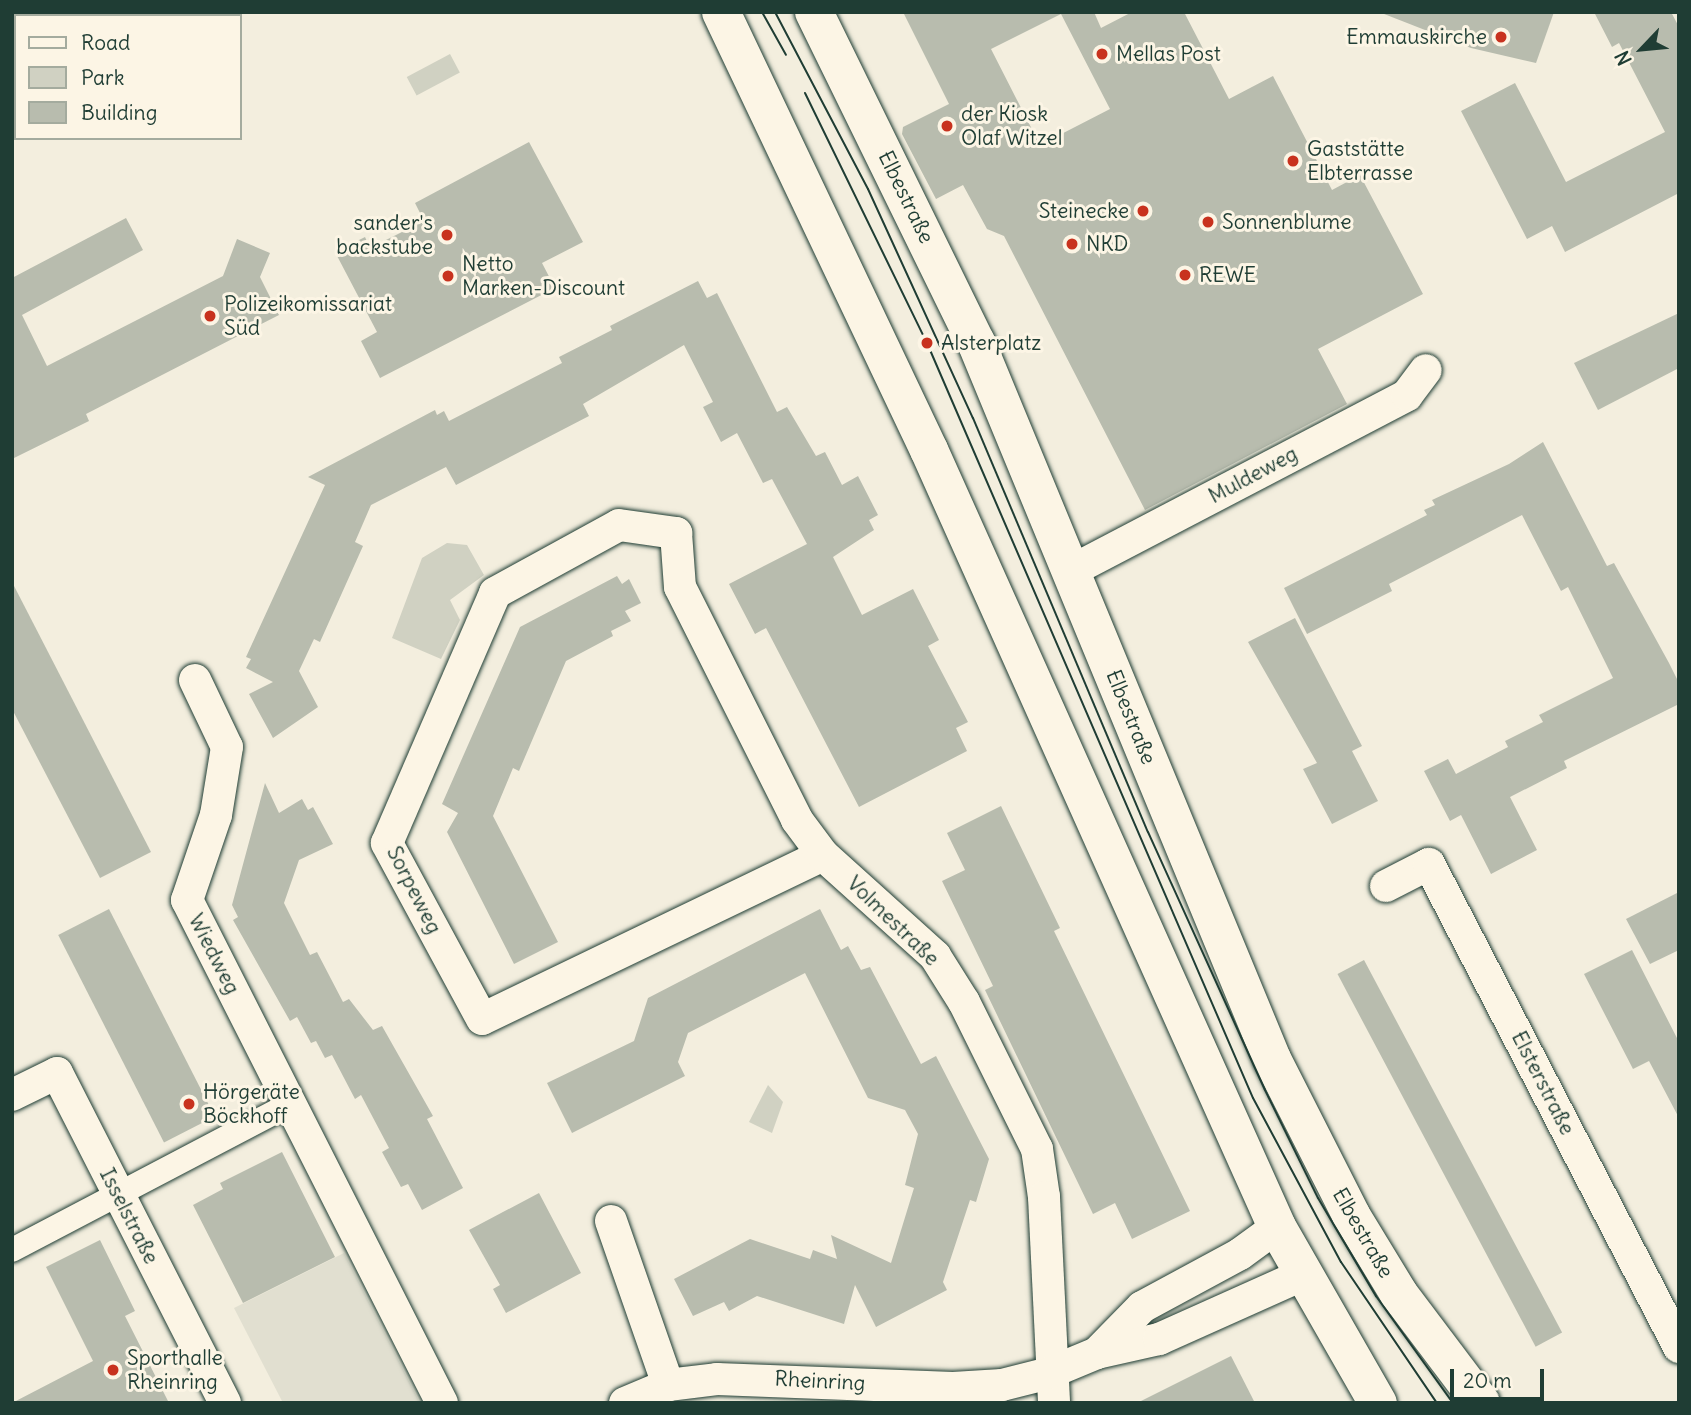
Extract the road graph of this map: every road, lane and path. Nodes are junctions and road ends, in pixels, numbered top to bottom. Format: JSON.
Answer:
{"nodes":[{"id":1,"x":720,"y":12,"type":"edge"},
{"id":2,"x":814,"y":12,"type":"edge"},
{"id":3,"x":1426,"y":370,"type":"dead end"},
{"id":4,"x":676,"y":533,"type":"joint"},
{"id":5,"x":1071,"y":571,"type":"junction"},
{"id":6,"x":195,"y":680,"type":"dead end"},
{"id":7,"x":823,"y":855,"type":"junction"},
{"id":8,"x":1386,"y":886,"type":"dead end"},
{"id":9,"x":12,"y":1095,"type":"edge"},
{"id":10,"x":290,"y":1104,"type":"junction"},
{"id":11,"x":119,"y":1196,"type":"junction"},
{"id":12,"x":611,"y":1221,"type":"dead end"},
{"id":13,"x":1277,"y":1227,"type":"junction"},
{"id":14,"x":12,"y":1251,"type":"edge"},
{"id":15,"x":1301,"y":1275,"type":"junction"},
{"id":16,"x":1679,"y":1347,"type":"edge"},
{"id":17,"x":1097,"y":1353,"type":"junction"},
{"id":18,"x":668,"y":1385,"type":"junction"},
{"id":19,"x":1052,"y":1388,"type":"edge"},
{"id":20,"x":225,"y":1403,"type":"edge"},
{"id":21,"x":442,"y":1403,"type":"edge"},
{"id":22,"x":625,"y":1403,"type":"edge"},
{"id":23,"x":1378,"y":1403,"type":"edge"},
{"id":24,"x":1481,"y":1403,"type":"edge"}],
"edges":[{"from":1,"to":13,"type":"street"},
{"from":2,"to":5,"type":"street","name":"Elbestraße"},
{"from":3,"to":5,"type":"street","name":"Muldeweg"},
{"from":4,"to":7,"type":"street","name":"Volmestraße"},
{"from":4,"to":7,"type":"street","name":"Sorpeweg"},
{"from":5,"to":24,"type":"street","name":"Elbestraße"},
{"from":6,"to":10,"type":"street","name":"Wiedweg"},
{"from":7,"to":19,"type":"street","name":"Volmestraße"},
{"from":8,"to":16,"type":"street","name":"Elsterstraße"},
{"from":9,"to":11,"type":"street","name":"Isselstraße"},
{"from":10,"to":11,"type":"street"},
{"from":10,"to":21,"type":"street","name":"Wiedweg"},
{"from":11,"to":14,"type":"street"},
{"from":11,"to":20,"type":"street","name":"Isselstraße"},
{"from":12,"to":18,"type":"street"},
{"from":13,"to":15,"type":"street"},
{"from":13,"to":17,"type":"street","name":"Rheinring"},
{"from":15,"to":17,"type":"street","name":"Rheinring"},
{"from":15,"to":23,"type":"street"},
{"from":17,"to":19,"type":"street","name":"Rheinring"},
{"from":18,"to":19,"type":"street","name":"Rheinring"},
{"from":18,"to":22,"type":"street","name":"Rheinring"}]}
